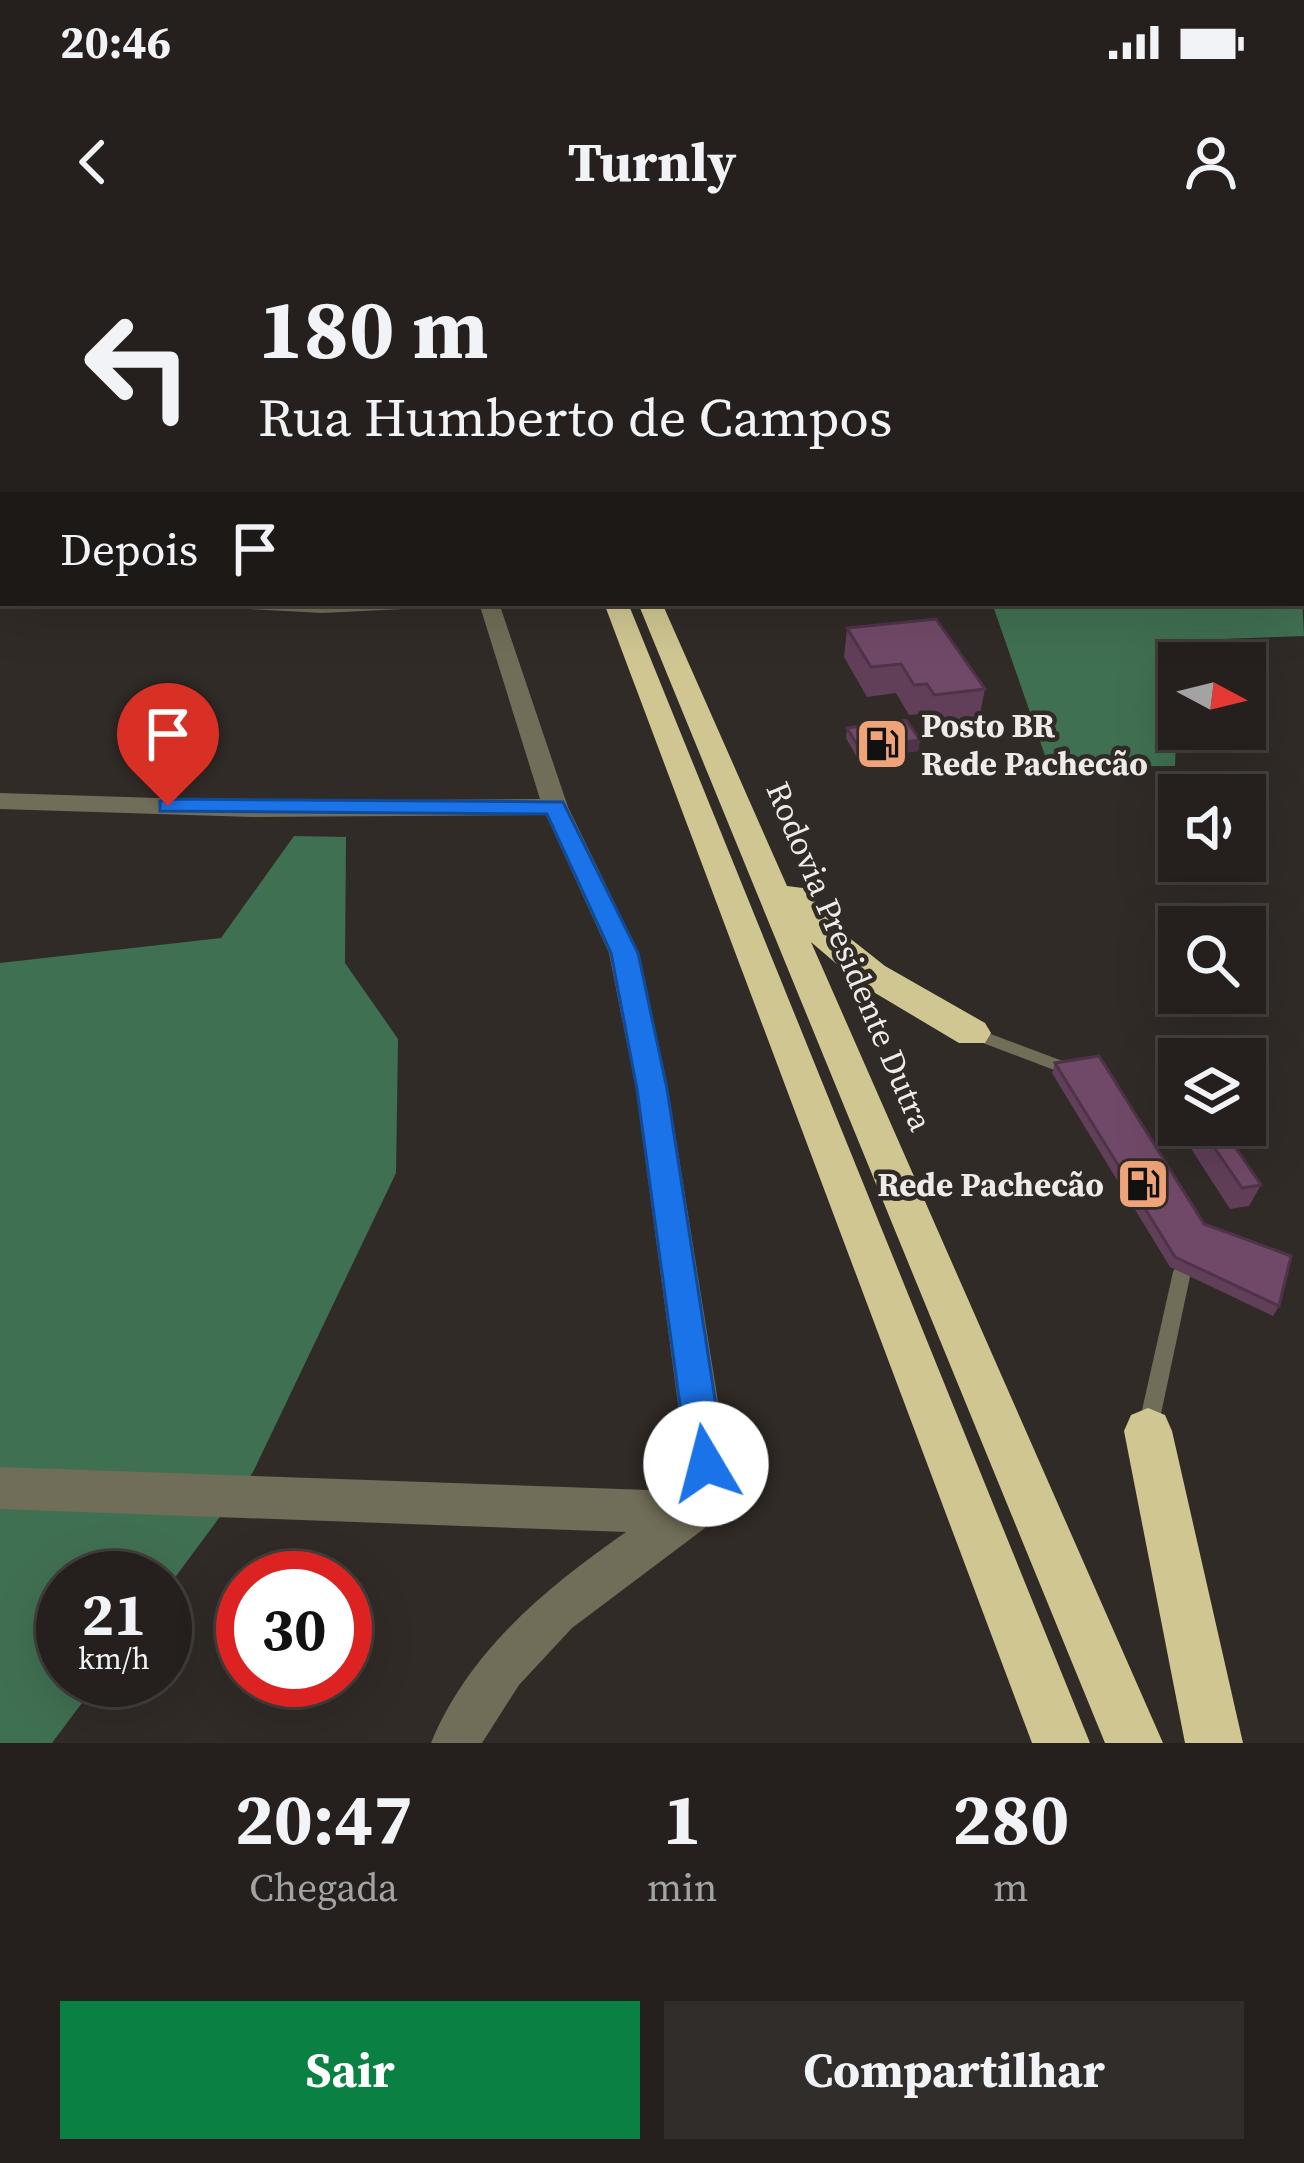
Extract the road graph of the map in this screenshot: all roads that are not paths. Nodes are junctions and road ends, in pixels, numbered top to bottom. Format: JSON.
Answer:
{"nodes":[{"id":1,"x":293,"y":606,"type":"edge"},
{"id":2,"x":354,"y":606,"type":"edge"},
{"id":3,"x":490,"y":606,"type":"edge"},
{"id":4,"x":617,"y":606,"type":"edge"},
{"id":5,"x":651,"y":606,"type":"edge"},
{"id":6,"x":666,"y":606,"type":"edge"},
{"id":7,"x":699,"y":713,"type":"junction"},
{"id":8,"x":0,"y":801,"type":"edge"},
{"id":9,"x":555,"y":807,"type":"junction"},
{"id":10,"x":755,"y":846,"type":"junction"},
{"id":11,"x":972,"y":1033,"type":"joint"},
{"id":12,"x":1072,"y":1070,"type":"edge"},
{"id":13,"x":1182,"y":1272,"type":"edge"},
{"id":14,"x":1148,"y":1431,"type":"joint"},
{"id":15,"x":0,"y":1488,"type":"edge"},
{"id":16,"x":690,"y":1513,"type":"junction"},
{"id":17,"x":455,"y":1743,"type":"edge"},
{"id":18,"x":1061,"y":1743,"type":"edge"},
{"id":19,"x":1134,"y":1743,"type":"edge"},
{"id":20,"x":1214,"y":1743,"type":"edge"}],
"edges":[{"from":1,"to":2,"type":"street"},
{"from":3,"to":9,"type":"street"},
{"from":4,"to":18,"type":"highway"},
{"from":5,"to":7,"type":"highway","name":"Rodovia Presidente Dutra"},
{"from":6,"to":7,"type":"highway"},
{"from":7,"to":10,"type":"highway","name":"Rodovia Presidente Dutra"},
{"from":8,"to":9,"type":"street"},
{"from":9,"to":16,"type":"street"},
{"from":10,"to":11,"type":"highway"},
{"from":10,"to":19,"type":"highway","name":"Rodovia Presidente Dutra"},
{"from":11,"to":12,"type":"lane"},
{"from":13,"to":14,"type":"lane"},
{"from":14,"to":20,"type":"highway"},
{"from":15,"to":16,"type":"street"},
{"from":16,"to":17,"type":"street"}]}
